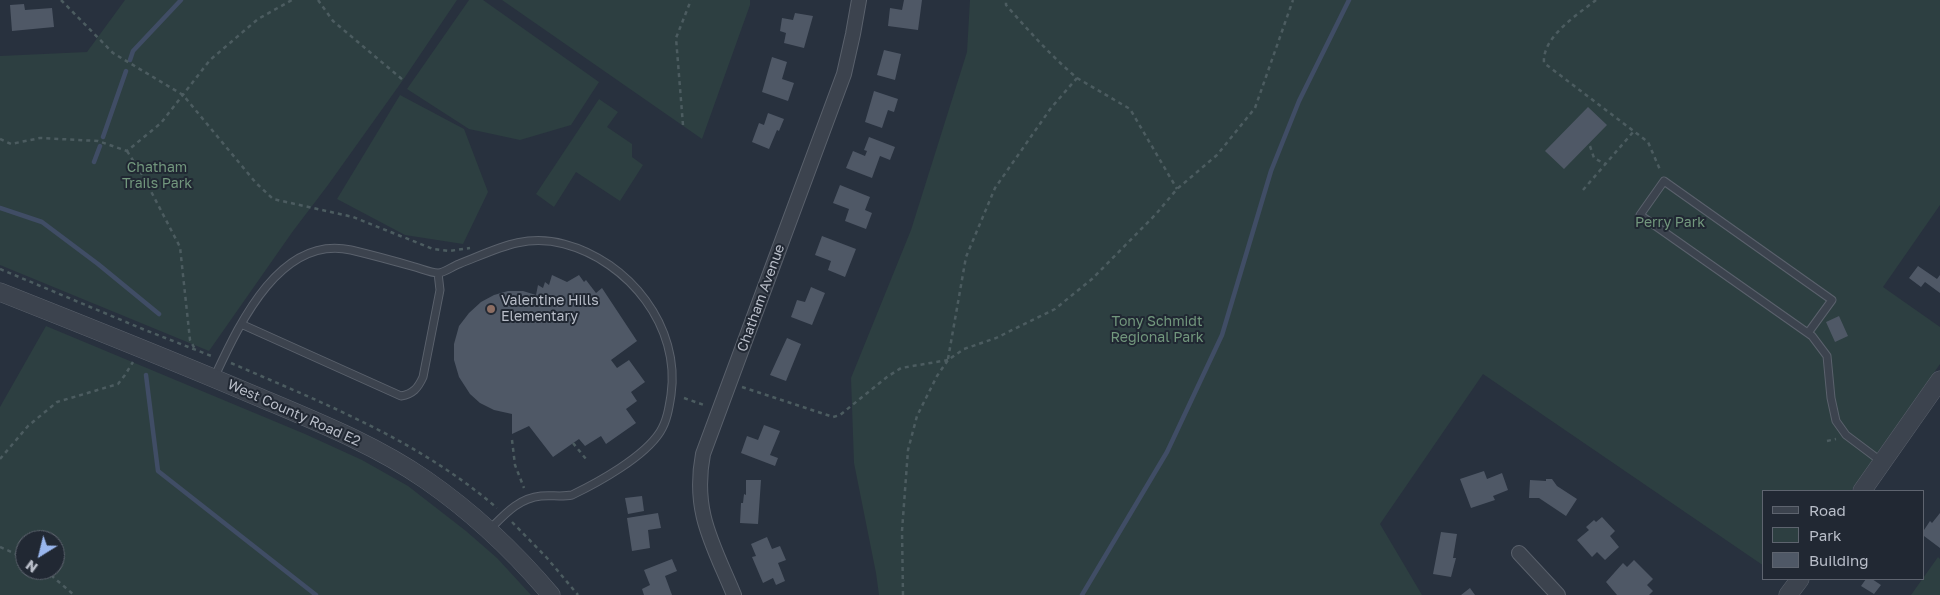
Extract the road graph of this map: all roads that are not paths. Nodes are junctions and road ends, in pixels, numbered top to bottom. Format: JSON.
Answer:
{"nodes":[{"id":1,"x":859,"y":0,"type":"edge"},
{"id":2,"x":438,"y":273,"type":"junction"},
{"id":3,"x":0,"y":292,"type":"edge"},
{"id":4,"x":241,"y":324,"type":"junction"},
{"id":5,"x":1808,"y":332,"type":"junction"},
{"id":6,"x":214,"y":378,"type":"junction"},
{"id":7,"x":1940,"y":380,"type":"edge"},
{"id":8,"x":1882,"y":462,"type":"junction"},
{"id":9,"x":1863,"y":490,"type":"edge"},
{"id":10,"x":490,"y":530,"type":"junction"},
{"id":11,"x":1519,"y":553,"type":"dead end"},
{"id":12,"x":1799,"y":580,"type":"edge"},
{"id":13,"x":552,"y":595,"type":"edge"},
{"id":14,"x":734,"y":595,"type":"edge"},
{"id":15,"x":1558,"y":595,"type":"edge"},
{"id":16,"x":1788,"y":595,"type":"edge"}],
"edges":[{"from":1,"to":14,"type":"street","name":"Chatham Avenue"},
{"from":2,"to":4,"type":"lane"},
{"from":2,"to":4,"type":"lane"},
{"from":2,"to":10,"type":"lane"},
{"from":3,"to":6,"type":"street","name":"West County Road E2"},
{"from":4,"to":6,"type":"lane"},
{"from":5,"to":5,"type":"lane"},
{"from":5,"to":8,"type":"lane"},
{"from":6,"to":10,"type":"street","name":"West County Road E2"},
{"from":7,"to":8,"type":"street"},
{"from":8,"to":9,"type":"street"},
{"from":10,"to":13,"type":"street","name":"West County Road E2"},
{"from":11,"to":15,"type":"street"},
{"from":12,"to":16,"type":"street"}]}
